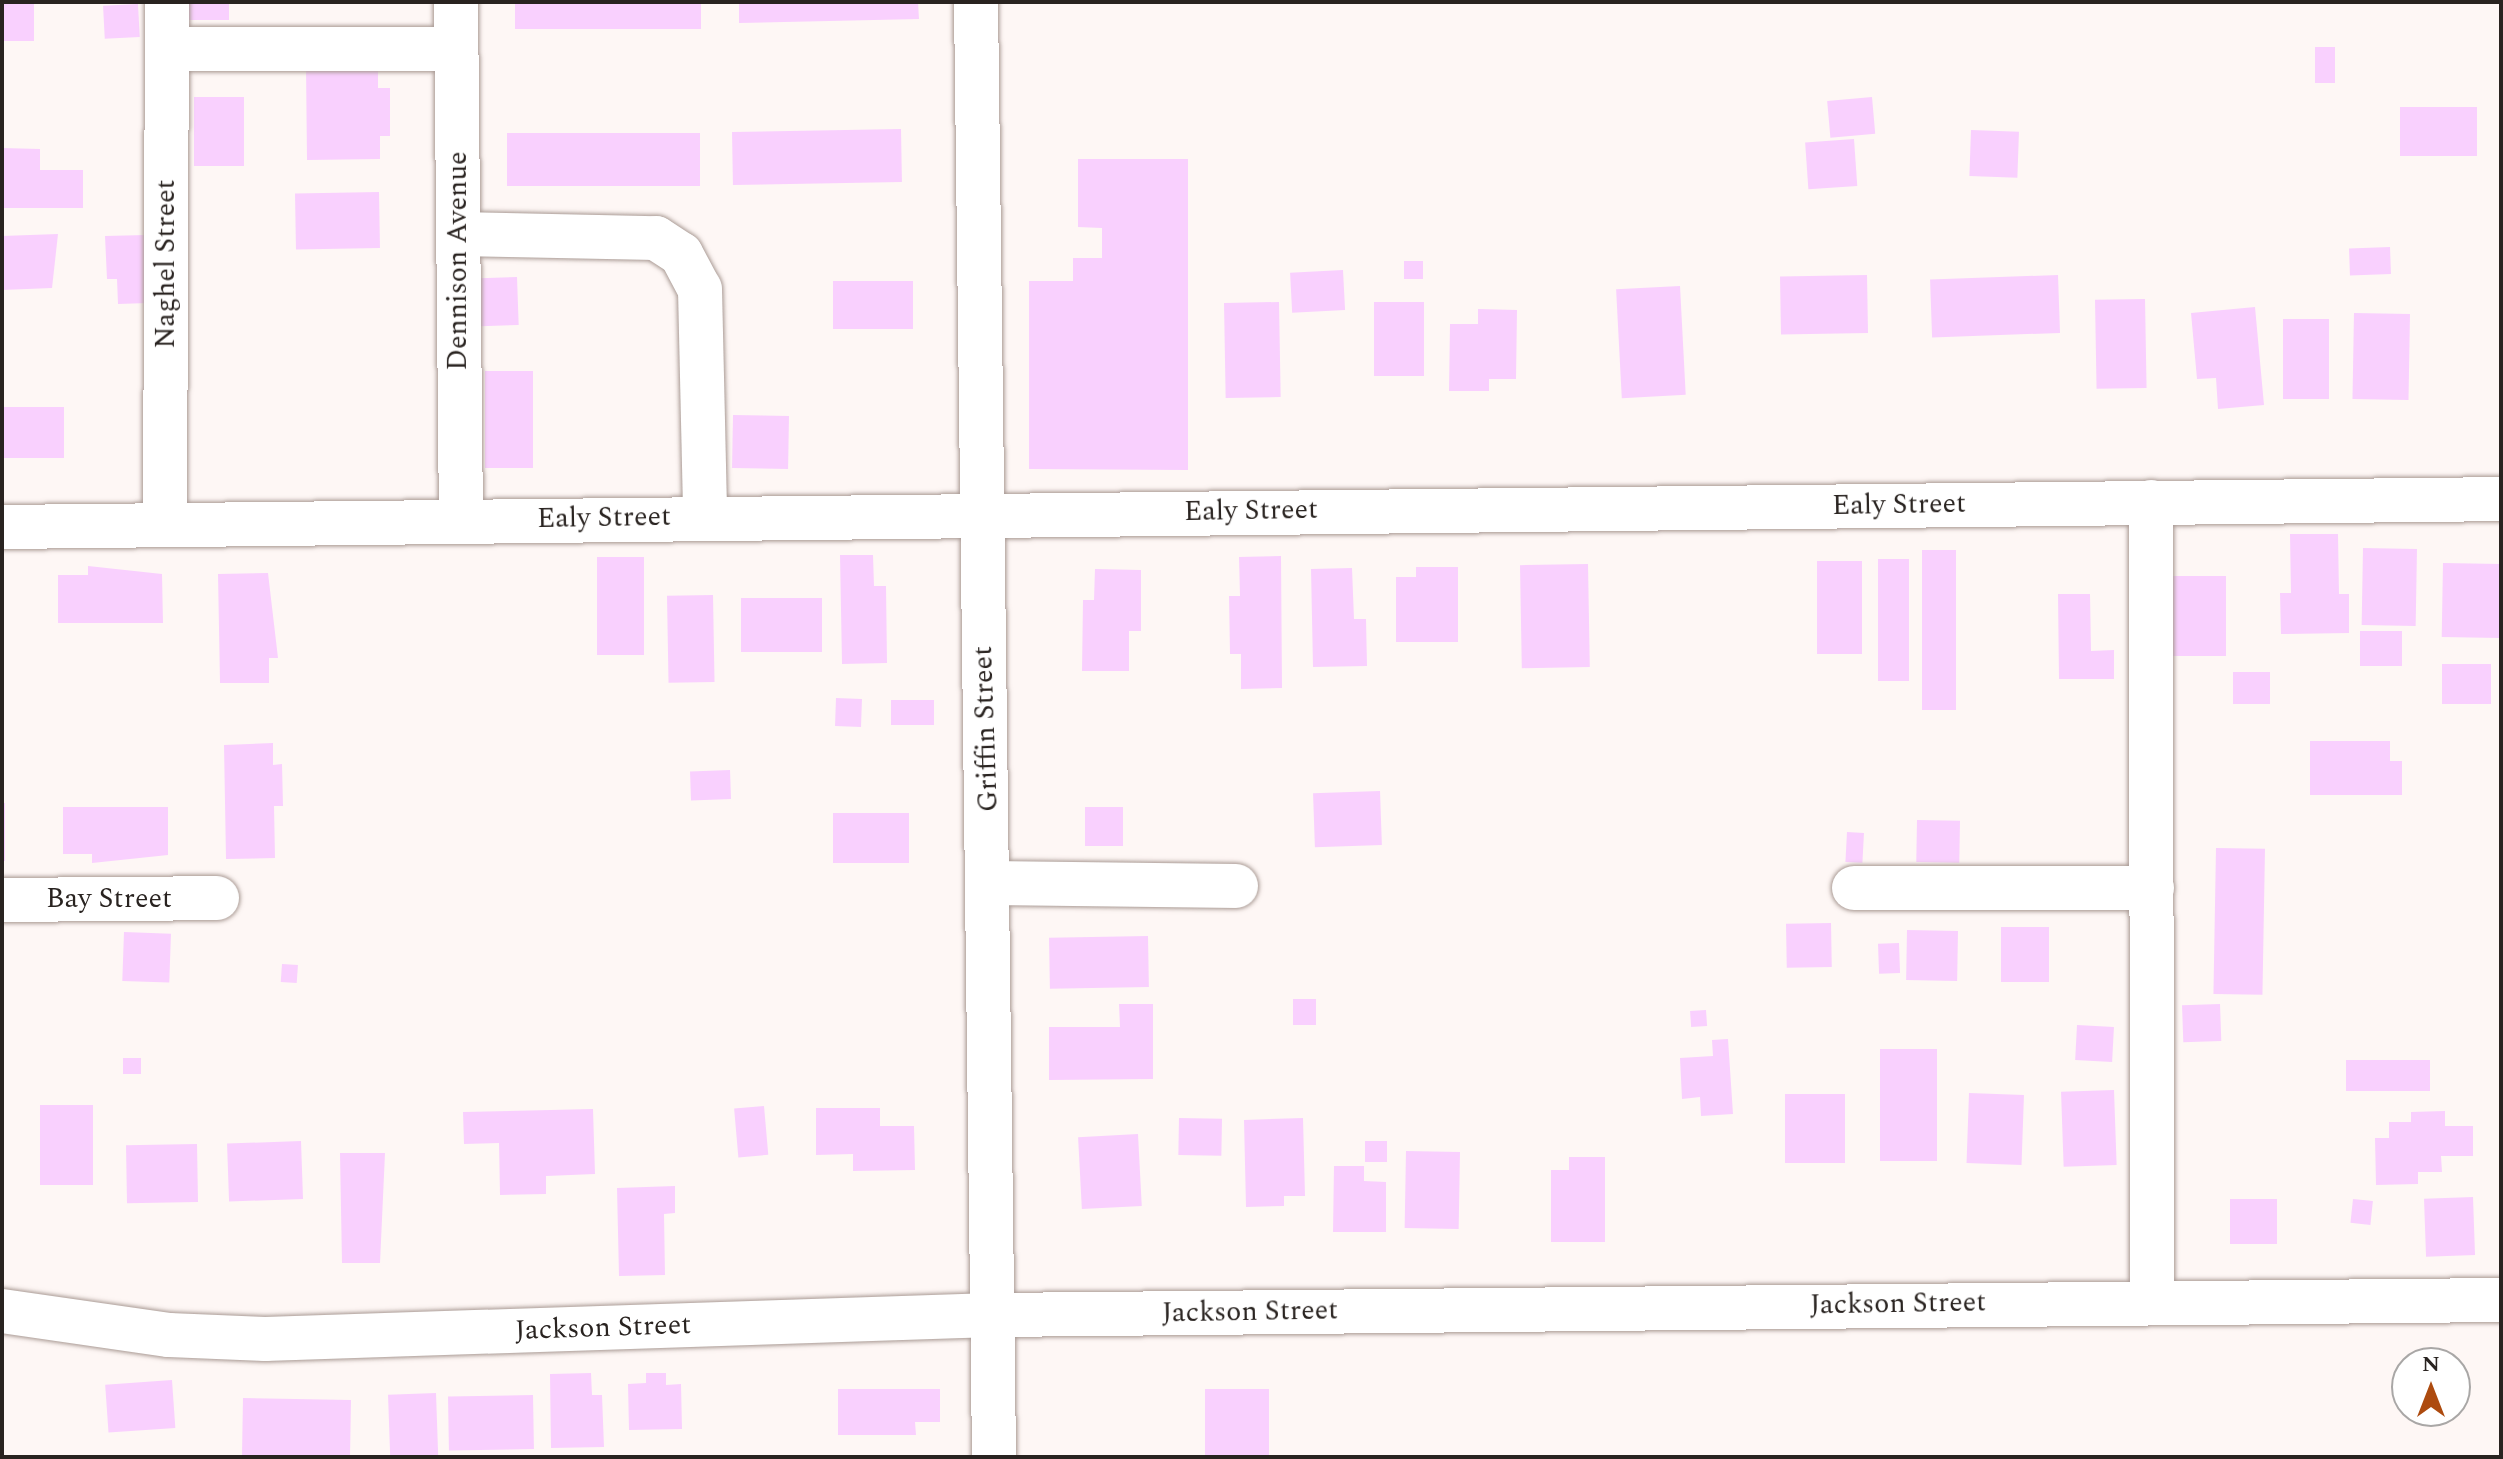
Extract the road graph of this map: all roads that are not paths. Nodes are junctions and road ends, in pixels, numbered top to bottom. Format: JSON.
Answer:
{"nodes":[{"id":1,"x":167,"y":2,"type":"edge"},
{"id":2,"x":456,"y":2,"type":"edge"},
{"id":3,"x":976,"y":2,"type":"edge"},
{"id":4,"x":167,"y":49,"type":"junction"},
{"id":5,"x":456,"y":49,"type":"junction"},
{"id":6,"x":459,"y":234,"type":"junction"},
{"id":7,"x":2501,"y":499,"type":"edge"},
{"id":8,"x":2151,"y":502,"type":"junction"},
{"id":9,"x":980,"y":514,"type":"junction"},
{"id":10,"x":705,"y":517,"type":"junction"},
{"id":11,"x":461,"y":519,"type":"junction"},
{"id":12,"x":165,"y":525,"type":"junction"},
{"id":13,"x":2,"y":527,"type":"edge"},
{"id":14,"x":992,"y":883,"type":"junction"},
{"id":15,"x":1236,"y":886,"type":"dead end"},
{"id":16,"x":1854,"y":888,"type":"dead end"},
{"id":17,"x":2152,"y":888,"type":"junction"},
{"id":18,"x":217,"y":898,"type":"dead end"},
{"id":19,"x":2,"y":900,"type":"edge"},
{"id":20,"x":2501,"y":1300,"type":"edge"},
{"id":21,"x":2152,"y":1301,"type":"junction"},
{"id":22,"x":2,"y":1311,"type":"edge"},
{"id":23,"x":993,"y":1315,"type":"junction"},
{"id":24,"x":994,"y":1457,"type":"edge"}],
"edges":[{"from":1,"to":4,"type":"street","name":"Naghel Street"},
{"from":2,"to":5,"type":"street","name":"Dennison Avenue"},
{"from":3,"to":9,"type":"street","name":"Griffin Street"},
{"from":4,"to":5,"type":"street"},
{"from":4,"to":12,"type":"street","name":"Naghel Street"},
{"from":5,"to":6,"type":"street","name":"Dennison Avenue"},
{"from":6,"to":10,"type":"street"},
{"from":6,"to":11,"type":"street","name":"Dennison Avenue"},
{"from":7,"to":8,"type":"street","name":"Ealy Street"},
{"from":8,"to":9,"type":"street","name":"Ealy Street"},
{"from":8,"to":17,"type":"street"},
{"from":9,"to":10,"type":"street","name":"Ealy Street"},
{"from":9,"to":14,"type":"street","name":"Griffin Street"},
{"from":10,"to":11,"type":"street","name":"Ealy Street"},
{"from":11,"to":12,"type":"street","name":"Ealy Street"},
{"from":12,"to":13,"type":"street","name":"Ealy Street"},
{"from":14,"to":15,"type":"street"},
{"from":14,"to":23,"type":"street","name":"Griffin Street"},
{"from":16,"to":17,"type":"street"},
{"from":17,"to":21,"type":"street"},
{"from":18,"to":19,"type":"street","name":"Bay Street"},
{"from":20,"to":21,"type":"street","name":"Jackson Street"},
{"from":21,"to":23,"type":"street","name":"Jackson Street"},
{"from":22,"to":23,"type":"street","name":"Jackson Street"},
{"from":23,"to":24,"type":"street","name":"Griffin Street"}]}
